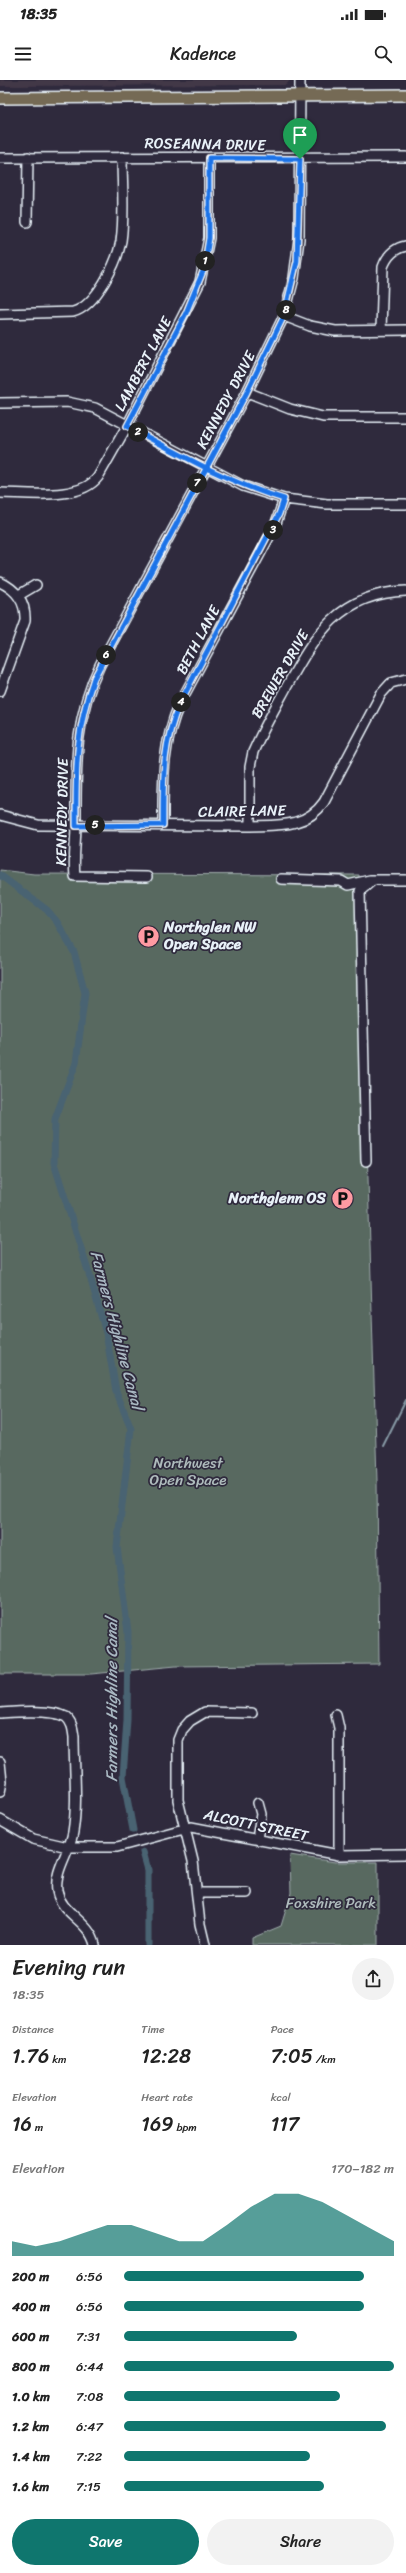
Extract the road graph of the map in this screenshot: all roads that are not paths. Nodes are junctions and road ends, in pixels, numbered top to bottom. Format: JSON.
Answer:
{"nodes":[{"id":1,"x":300,"y":80,"type":"edge"},
{"id":2,"x":300,"y":95,"type":"junction"},
{"id":3,"x":406,"y":95,"type":"edge"},
{"id":4,"x":0,"y":98,"type":"edge"},
{"id":5,"x":28,"y":157,"type":"junction"},
{"id":6,"x":122,"y":157,"type":"junction"},
{"id":7,"x":406,"y":157,"type":"edge"},
{"id":8,"x":0,"y":158,"type":"edge"},
{"id":9,"x":209,"y":158,"type":"junction"},
{"id":10,"x":300,"y":159,"type":"junction"},
{"id":11,"x":27,"y":222,"type":"dead end"},
{"id":12,"x":406,"y":246,"type":"edge"},
{"id":13,"x":0,"y":314,"type":"edge"},
{"id":14,"x":284,"y":316,"type":"junction"},
{"id":15,"x":381,"y":330,"type":"junction"},
{"id":16,"x":406,"y":330,"type":"edge"},
{"id":17,"x":247,"y":392,"type":"junction"},
{"id":18,"x":0,"y":403,"type":"edge"},
{"id":19,"x":406,"y":417,"type":"edge"},
{"id":20,"x":127,"y":426,"type":"junction"},
{"id":21,"x":205,"y":468,"type":"junction"},
{"id":22,"x":0,"y":493,"type":"edge"},
{"id":23,"x":284,"y":499,"type":"junction"},
{"id":24,"x":406,"y":504,"type":"edge"},
{"id":25,"x":0,"y":582,"type":"edge"},
{"id":26,"x":36,"y":585,"type":"dead end"},
{"id":27,"x":406,"y":591,"type":"edge"},
{"id":28,"x":19,"y":594,"type":"junction"},
{"id":29,"x":406,"y":678,"type":"edge"},
{"id":30,"x":0,"y":691,"type":"edge"},
{"id":31,"x":0,"y":815,"type":"edge"},
{"id":32,"x":163,"y":825,"type":"junction"},
{"id":33,"x":76,"y":826,"type":"junction"},
{"id":34,"x":250,"y":826,"type":"junction"},
{"id":35,"x":147,"y":877,"type":"dead end"},
{"id":36,"x":281,"y":879,"type":"dead end"},
{"id":37,"x":373,"y":880,"type":"junction"},
{"id":38,"x":406,"y":880,"type":"edge"},
{"id":39,"x":366,"y":1161,"type":"dead end"},
{"id":40,"x":0,"y":1713,"type":"edge"},
{"id":41,"x":252,"y":1714,"type":"dead end"},
{"id":42,"x":336,"y":1715,"type":"dead end"},
{"id":43,"x":0,"y":1762,"type":"edge"},
{"id":44,"x":0,"y":1792,"type":"edge"},
{"id":45,"x":258,"y":1803,"type":"dead end"},
{"id":46,"x":0,"y":1820,"type":"edge"},
{"id":47,"x":184,"y":1827,"type":"junction"},
{"id":48,"x":257,"y":1839,"type":"junction"},
{"id":49,"x":68,"y":1847,"type":"junction"},
{"id":50,"x":406,"y":1854,"type":"edge"},
{"id":51,"x":339,"y":1855,"type":"junction"},
{"id":52,"x":197,"y":1893,"type":"junction"},
{"id":53,"x":247,"y":1893,"type":"dead end"},
{"id":54,"x":95,"y":1945,"type":"edge"},
{"id":55,"x":205,"y":1945,"type":"edge"}],
"edges":[{"from":1,"to":2,"type":"street","name":"KENNEDY DRIVE"},
{"from":2,"to":3,"type":"main road"},
{"from":2,"to":4,"type":"main road"},
{"from":2,"to":10,"type":"street","name":"KENNEDY DRIVE"},
{"from":5,"to":6,"type":"street","name":"ROSEANNA DRIVE"},
{"from":5,"to":8,"type":"street","name":"ROSEANNA DRIVE"},
{"from":5,"to":11,"type":"street"},
{"from":6,"to":9,"type":"street","name":"ROSEANNA DRIVE"},
{"from":6,"to":13,"type":"street"},
{"from":7,"to":10,"type":"street","name":"ROSEANNA DRIVE"},
{"from":9,"to":10,"type":"street","name":"ROSEANNA DRIVE"},
{"from":9,"to":20,"type":"street","name":"LAMBERT LANE"},
{"from":10,"to":14,"type":"street","name":"KENNEDY DRIVE"},
{"from":12,"to":15,"type":"street"},
{"from":14,"to":15,"type":"street"},
{"from":14,"to":17,"type":"street","name":"KENNEDY DRIVE"},
{"from":15,"to":16,"type":"street"},
{"from":17,"to":19,"type":"street"},
{"from":17,"to":21,"type":"street","name":"KENNEDY DRIVE"},
{"from":18,"to":20,"type":"street"},
{"from":20,"to":21,"type":"street"},
{"from":20,"to":22,"type":"street","name":"LAMBERT LANE"},
{"from":21,"to":23,"type":"street"},
{"from":21,"to":33,"type":"street","name":"KENNEDY DRIVE"},
{"from":23,"to":24,"type":"street"},
{"from":23,"to":32,"type":"street","name":"BETH LANE"},
{"from":25,"to":28,"type":"street"},
{"from":26,"to":28,"type":"street"},
{"from":27,"to":34,"type":"street","name":"BREWER DRIVE"},
{"from":28,"to":30,"type":"street"},
{"from":29,"to":34,"type":"street","name":"CLAIRE LANE"},
{"from":31,"to":33,"type":"street","name":"CLAIRE LANE"},
{"from":32,"to":33,"type":"street","name":"CLAIRE LANE"},
{"from":32,"to":34,"type":"street","name":"CLAIRE LANE"},
{"from":33,"to":35,"type":"street","name":"KENNEDY DRIVE"},
{"from":36,"to":37,"type":"street"},
{"from":37,"to":38,"type":"street"},
{"from":37,"to":39,"type":"street"},
{"from":40,"to":49,"type":"street"},
{"from":41,"to":47,"type":"street"},
{"from":42,"to":51,"type":"street"},
{"from":43,"to":44,"type":"street"},
{"from":45,"to":48,"type":"street"},
{"from":46,"to":49,"type":"street","name":"ALCOTT STREET"},
{"from":47,"to":48,"type":"street","name":"ALCOTT STREET"},
{"from":47,"to":49,"type":"street","name":"ALCOTT STREET"},
{"from":47,"to":52,"type":"street"},
{"from":48,"to":51,"type":"street","name":"ALCOTT STREET"},
{"from":49,"to":54,"type":"street"},
{"from":50,"to":51,"type":"street","name":"ALCOTT STREET"},
{"from":52,"to":53,"type":"street"},
{"from":52,"to":55,"type":"street"}]}
